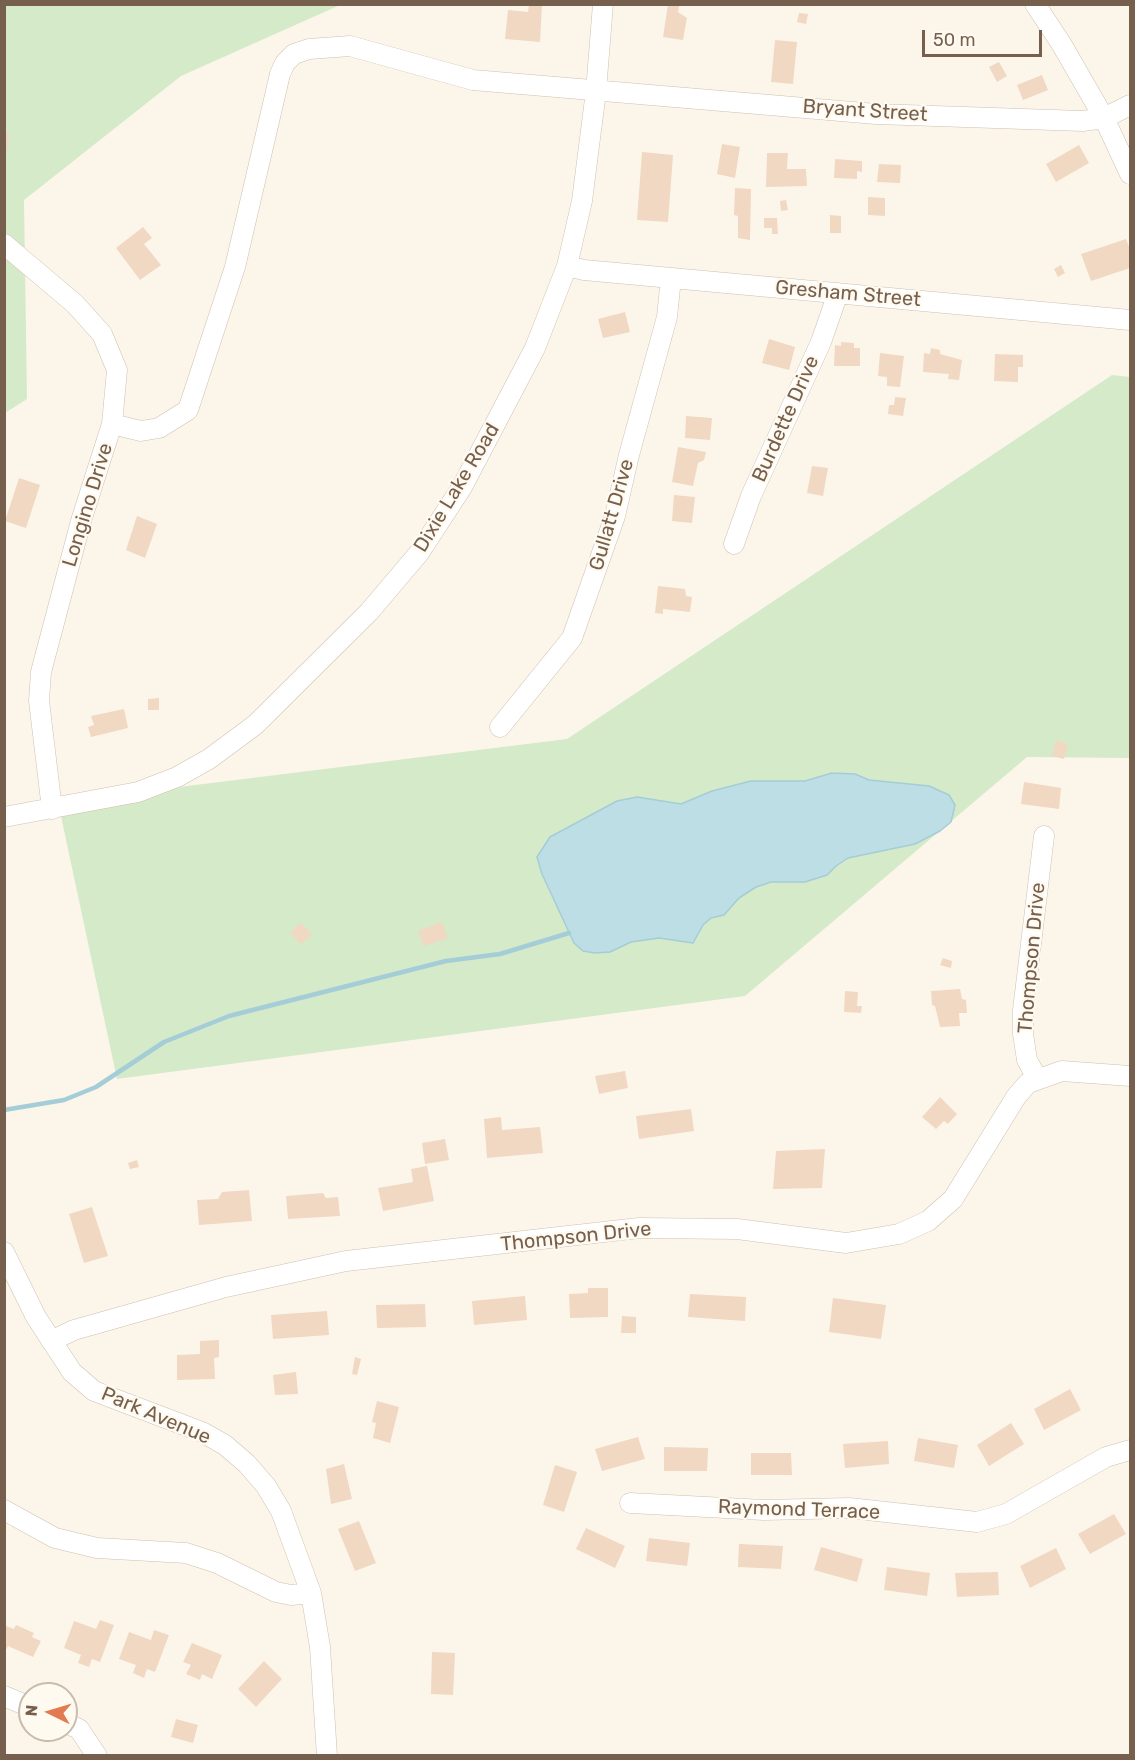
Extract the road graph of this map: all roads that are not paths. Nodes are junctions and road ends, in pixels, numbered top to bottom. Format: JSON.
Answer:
{"nodes":[{"id":1,"x":603,"y":4,"type":"edge"},
{"id":2,"x":1035,"y":4,"type":"edge"},
{"id":3,"x":596,"y":91,"type":"junction"},
{"id":4,"x":1131,"y":105,"type":"edge"},
{"id":5,"x":1104,"y":118,"type":"junction"},
{"id":6,"x":1131,"y":174,"type":"edge"},
{"id":7,"x":4,"y":244,"type":"edge"},
{"id":8,"x":567,"y":266,"type":"junction"},
{"id":9,"x":670,"y":278,"type":"junction"},
{"id":10,"x":838,"y":293,"type":"junction"},
{"id":11,"x":1131,"y":320,"type":"edge"},
{"id":12,"x":112,"y":424,"type":"junction"},
{"id":13,"x":734,"y":544,"type":"dead end"},
{"id":14,"x":500,"y":727,"type":"dead end"},
{"id":15,"x":52,"y":809,"type":"junction"},
{"id":16,"x":4,"y":817,"type":"edge"},
{"id":17,"x":1044,"y":836,"type":"dead end"},
{"id":18,"x":1131,"y":1076,"type":"edge"},
{"id":19,"x":1037,"y":1078,"type":"junction"},
{"id":20,"x":4,"y":1252,"type":"edge"},
{"id":21,"x":51,"y":1341,"type":"junction"},
{"id":22,"x":1131,"y":1450,"type":"edge"},
{"id":23,"x":630,"y":1503,"type":"dead end"},
{"id":24,"x":4,"y":1510,"type":"edge"},
{"id":25,"x":311,"y":1593,"type":"junction"},
{"id":26,"x":4,"y":1696,"type":"edge"},
{"id":27,"x":18,"y":1702,"type":"edge"},
{"id":28,"x":78,"y":1729,"type":"edge"},
{"id":29,"x":97,"y":1755,"type":"edge"},
{"id":30,"x":327,"y":1755,"type":"edge"}],
"edges":[{"from":1,"to":3,"type":"street","name":"Dixie Lake Road"},
{"from":2,"to":5,"type":"street"},
{"from":3,"to":5,"type":"street","name":"Bryant Street"},
{"from":3,"to":8,"type":"street","name":"Dixie Lake Road"},
{"from":3,"to":12,"type":"street","name":"Bryant Street"},
{"from":4,"to":5,"type":"street","name":"Bryant Street"},
{"from":5,"to":6,"type":"street"},
{"from":7,"to":12,"type":"street","name":"Longino Drive"},
{"from":8,"to":9,"type":"street","name":"Gresham Street"},
{"from":8,"to":15,"type":"street","name":"Dixie Lake Road"},
{"from":9,"to":10,"type":"street","name":"Gresham Street"},
{"from":9,"to":14,"type":"street","name":"Gullatt Drive"},
{"from":10,"to":11,"type":"street","name":"Gresham Street"},
{"from":10,"to":13,"type":"street","name":"Burdette Drive"},
{"from":12,"to":15,"type":"street","name":"Longino Drive"},
{"from":15,"to":16,"type":"street","name":"Dixie Lake Road"},
{"from":17,"to":19,"type":"street","name":"Thompson Drive"},
{"from":18,"to":19,"type":"street","name":"Thompson Drive"},
{"from":19,"to":21,"type":"street","name":"Thompson Drive"},
{"from":20,"to":21,"type":"street","name":"Park Avenue"},
{"from":21,"to":25,"type":"street","name":"Park Avenue"},
{"from":22,"to":23,"type":"street","name":"Raymond Terrace"},
{"from":24,"to":25,"type":"street"},
{"from":25,"to":30,"type":"street","name":"Park Avenue"},
{"from":26,"to":27,"type":"street"},
{"from":28,"to":29,"type":"street"}]}
